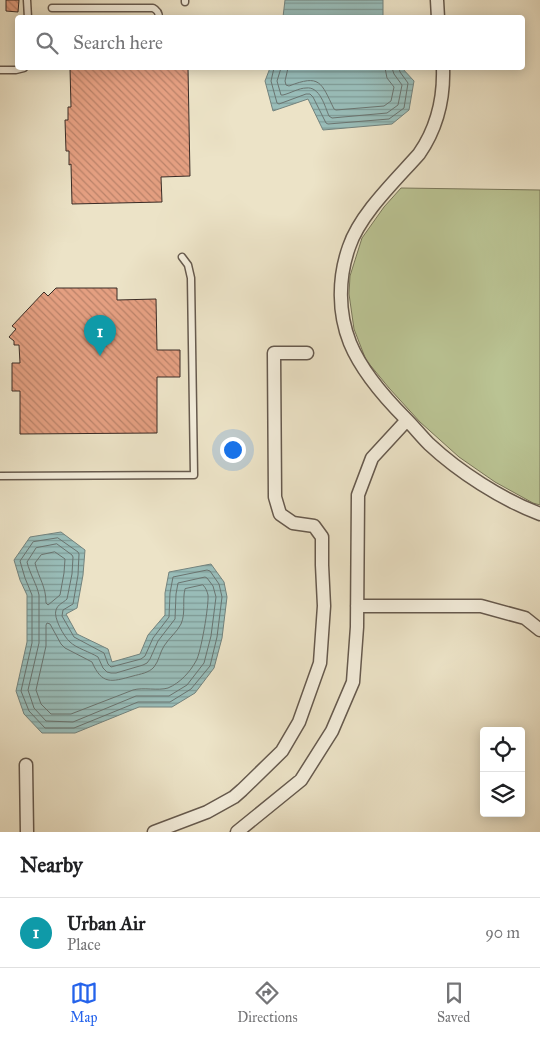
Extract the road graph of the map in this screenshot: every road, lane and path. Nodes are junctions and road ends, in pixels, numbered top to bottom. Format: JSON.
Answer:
{"nodes":[{"id":1,"x":27,"y":0,"type":"edge"},
{"id":2,"x":437,"y":0,"type":"edge"},
{"id":3,"x":52,"y":8,"type":"dead end"},
{"id":4,"x":28,"y":15,"type":"edge"},
{"id":5,"x":159,"y":15,"type":"edge"},
{"id":6,"x":438,"y":15,"type":"edge"},
{"id":7,"x":0,"y":70,"type":"edge"},
{"id":8,"x":15,"y":70,"type":"edge"},
{"id":9,"x":443,"y":70,"type":"edge"},
{"id":10,"x":182,"y":257,"type":"dead end"},
{"id":11,"x":307,"y":353,"type":"dead end"},
{"id":12,"x":407,"y":420,"type":"junction"},
{"id":13,"x":0,"y":476,"type":"edge"},
{"id":14,"x":540,"y":514,"type":"edge"},
{"id":15,"x":357,"y":606,"type":"junction"},
{"id":16,"x":540,"y":630,"type":"edge"},
{"id":17,"x":26,"y":766,"type":"dead end"},
{"id":18,"x":27,"y":832,"type":"edge"},
{"id":19,"x":154,"y":832,"type":"edge"},
{"id":20,"x":237,"y":832,"type":"edge"}],
"edges":[{"from":1,"to":4,"type":"lane"},
{"from":2,"to":6,"type":"street"},
{"from":3,"to":5,"type":"lane"},
{"from":7,"to":8,"type":"lane"},
{"from":9,"to":12,"type":"street"},
{"from":10,"to":13,"type":"lane"},
{"from":11,"to":19,"type":"street"},
{"from":12,"to":14,"type":"street"},
{"from":12,"to":15,"type":"street"},
{"from":15,"to":16,"type":"street"},
{"from":15,"to":20,"type":"street"},
{"from":17,"to":18,"type":"street"}]}
